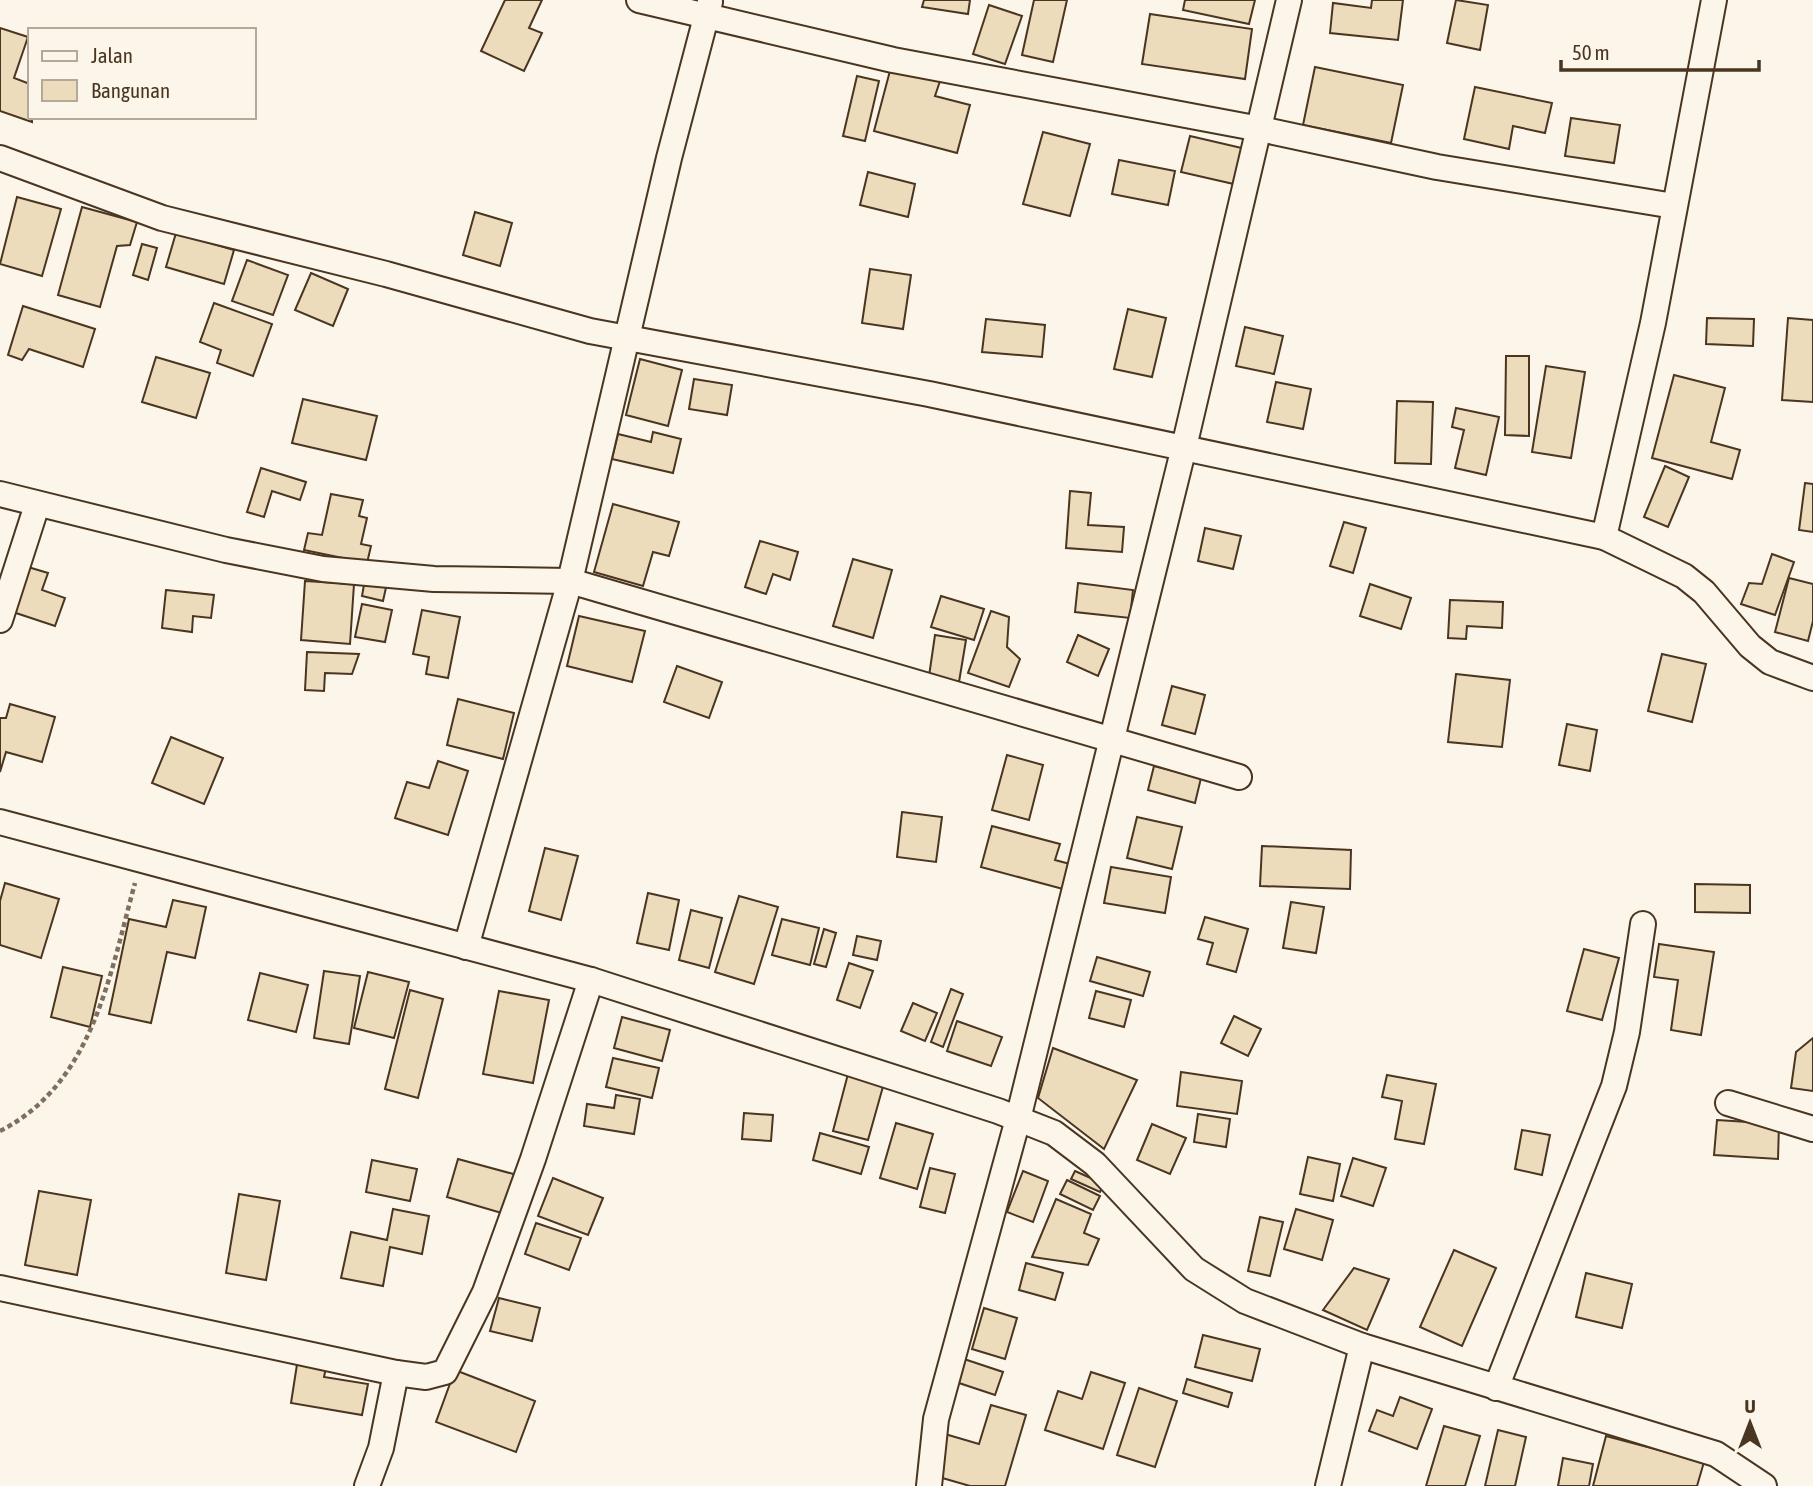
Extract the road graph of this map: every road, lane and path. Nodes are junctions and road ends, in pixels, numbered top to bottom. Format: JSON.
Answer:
{"nodes":[{"id":1,"x":639,"y":0,"type":"edge"},
{"id":2,"x":1289,"y":0,"type":"edge"},
{"id":3,"x":1714,"y":0,"type":"edge"},
{"id":4,"x":708,"y":8,"type":"edge"},
{"id":5,"x":1260,"y":130,"type":"junction"},
{"id":6,"x":0,"y":158,"type":"edge"},
{"id":7,"x":1674,"y":206,"type":"junction"},
{"id":8,"x":628,"y":339,"type":"junction"},
{"id":9,"x":1184,"y":447,"type":"junction"},
{"id":10,"x":0,"y":494,"type":"edge"},
{"id":11,"x":37,"y":505,"type":"junction"},
{"id":12,"x":1604,"y":537,"type":"junction"},
{"id":13,"x":570,"y":581,"type":"junction"},
{"id":14,"x":0,"y":620,"type":"edge"},
{"id":15,"x":1813,"y":678,"type":"edge"},
{"id":16,"x":1111,"y":741,"type":"junction"},
{"id":17,"x":1239,"y":777,"type":"dead end"},
{"id":18,"x":0,"y":821,"type":"edge"},
{"id":19,"x":142,"y":860,"type":"junction"},
{"id":20,"x":1643,"y":924,"type":"dead end"},
{"id":21,"x":466,"y":947,"type":"junction"},
{"id":22,"x":591,"y":980,"type":"junction"},
{"id":23,"x":1728,"y":1102,"type":"dead end"},
{"id":24,"x":1018,"y":1119,"type":"junction"},
{"id":25,"x":1813,"y":1129,"type":"edge"},
{"id":26,"x":0,"y":1131,"type":"edge"},
{"id":27,"x":0,"y":1288,"type":"edge"},
{"id":28,"x":1362,"y":1346,"type":"junction"},
{"id":29,"x":396,"y":1373,"type":"junction"},
{"id":30,"x":1496,"y":1388,"type":"junction"},
{"id":31,"x":367,"y":1486,"type":"edge"},
{"id":32,"x":929,"y":1486,"type":"edge"},
{"id":33,"x":1328,"y":1486,"type":"edge"},
{"id":34,"x":1764,"y":1486,"type":"edge"}],
"edges":[{"from":1,"to":4,"type":"street"},
{"from":2,"to":5,"type":"street"},
{"from":3,"to":7,"type":"street"},
{"from":4,"to":5,"type":"street"},
{"from":4,"to":8,"type":"street"},
{"from":5,"to":7,"type":"street"},
{"from":5,"to":9,"type":"street"},
{"from":6,"to":8,"type":"street"},
{"from":7,"to":12,"type":"street"},
{"from":8,"to":9,"type":"street"},
{"from":8,"to":13,"type":"street"},
{"from":9,"to":12,"type":"street"},
{"from":9,"to":16,"type":"street"},
{"from":10,"to":11,"type":"street"},
{"from":11,"to":13,"type":"street"},
{"from":11,"to":14,"type":"street"},
{"from":12,"to":15,"type":"street"},
{"from":13,"to":16,"type":"street"},
{"from":13,"to":21,"type":"street"},
{"from":16,"to":17,"type":"street"},
{"from":16,"to":24,"type":"street"},
{"from":18,"to":19,"type":"street"},
{"from":19,"to":21,"type":"street"},
{"from":19,"to":26,"type":"path"},
{"from":20,"to":30,"type":"street"},
{"from":21,"to":22,"type":"street"},
{"from":22,"to":24,"type":"street"},
{"from":22,"to":29,"type":"street"},
{"from":23,"to":25,"type":"street"},
{"from":24,"to":28,"type":"street"},
{"from":24,"to":32,"type":"street"},
{"from":27,"to":29,"type":"street"},
{"from":28,"to":30,"type":"street"},
{"from":28,"to":33,"type":"street"},
{"from":29,"to":31,"type":"street"},
{"from":30,"to":34,"type":"street"}]}
